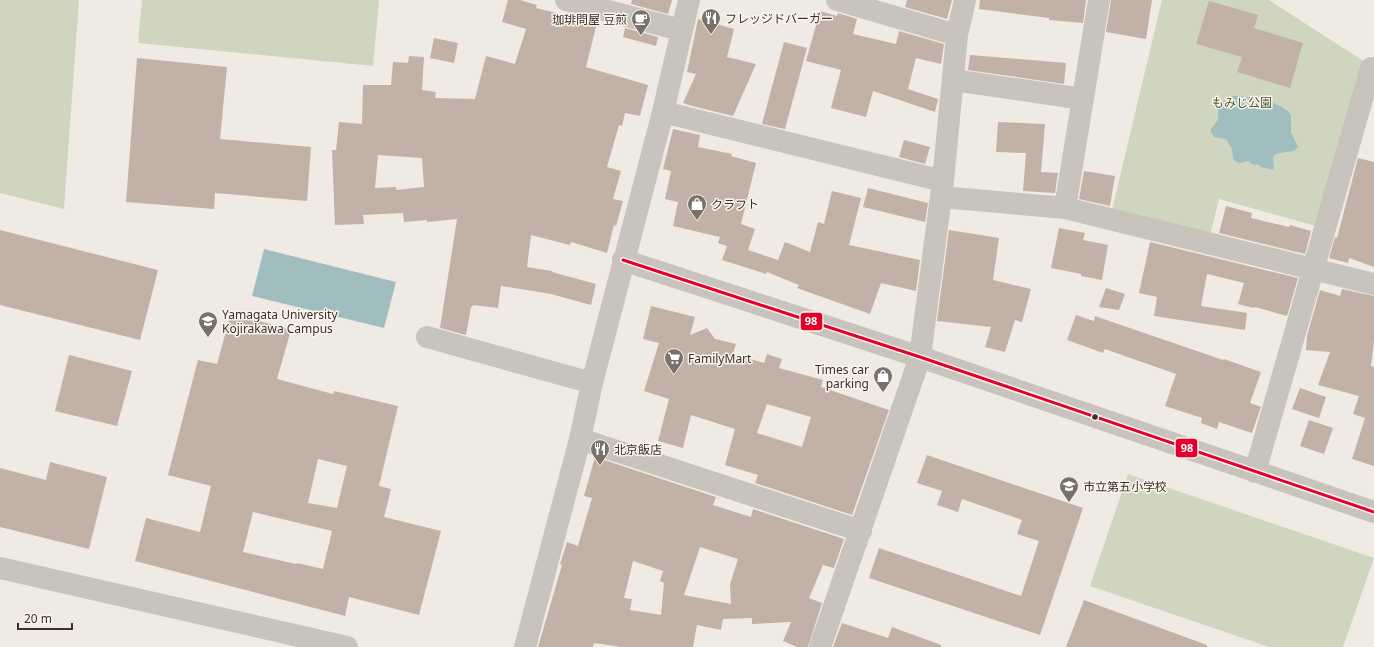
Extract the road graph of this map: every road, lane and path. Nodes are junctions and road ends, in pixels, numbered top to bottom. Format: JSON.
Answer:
{"nodes":[{"id":1,"x":566,"y":0,"type":"edge"},
{"id":2,"x":689,"y":0,"type":"edge"},
{"id":3,"x":837,"y":0,"type":"edge"},
{"id":4,"x":965,"y":0,"type":"edge"},
{"id":5,"x":1099,"y":0,"type":"edge"},
{"id":6,"x":681,"y":30,"type":"junction"},
{"id":7,"x":957,"y":35,"type":"junction"},
{"id":8,"x":1373,"y":65,"type":"edge"},
{"id":9,"x":953,"y":80,"type":"junction"},
{"id":10,"x":1083,"y":99,"type":"junction"},
{"id":11,"x":663,"y":112,"type":"junction"},
{"id":12,"x":942,"y":189,"type":"junction"},
{"id":13,"x":1065,"y":208,"type":"junction"},
{"id":14,"x":623,"y":260,"type":"junction"},
{"id":15,"x":1313,"y":270,"type":"junction"},
{"id":16,"x":1374,"y":284,"type":"edge"},
{"id":17,"x":427,"y":337,"type":"dead end"},
{"id":18,"x":920,"y":357,"type":"junction"},
{"id":19,"x":592,"y":383,"type":"junction"},
{"id":20,"x":580,"y":439,"type":"junction"},
{"id":21,"x":1255,"y":472,"type":"junction"},
{"id":22,"x":1374,"y":512,"type":"edge"},
{"id":23,"x":861,"y":531,"type":"junction"},
{"id":24,"x":0,"y":568,"type":"edge"},
{"id":25,"x":347,"y":647,"type":"edge"},
{"id":26,"x":525,"y":647,"type":"edge"},
{"id":27,"x":820,"y":647,"type":"edge"}],
"edges":[{"from":1,"to":6,"type":"street"},
{"from":2,"to":6,"type":"street"},
{"from":3,"to":7,"type":"street"},
{"from":4,"to":7,"type":"street"},
{"from":5,"to":10,"type":"street"},
{"from":6,"to":11,"type":"street"},
{"from":7,"to":9,"type":"street"},
{"from":8,"to":15,"type":"street"},
{"from":9,"to":10,"type":"street"},
{"from":9,"to":12,"type":"street"},
{"from":10,"to":13,"type":"street"},
{"from":11,"to":12,"type":"street"},
{"from":11,"to":14,"type":"street"},
{"from":12,"to":13,"type":"street"},
{"from":12,"to":18,"type":"street"},
{"from":13,"to":15,"type":"street"},
{"from":14,"to":18,"type":"street"},
{"from":14,"to":19,"type":"street"},
{"from":15,"to":16,"type":"street"},
{"from":15,"to":21,"type":"street"},
{"from":17,"to":19,"type":"street"},
{"from":18,"to":21,"type":"street"},
{"from":18,"to":23,"type":"street"},
{"from":19,"to":20,"type":"street"},
{"from":20,"to":23,"type":"street"},
{"from":20,"to":26,"type":"street"},
{"from":21,"to":22,"type":"street"},
{"from":23,"to":27,"type":"street"},
{"from":24,"to":25,"type":"street"}]}
